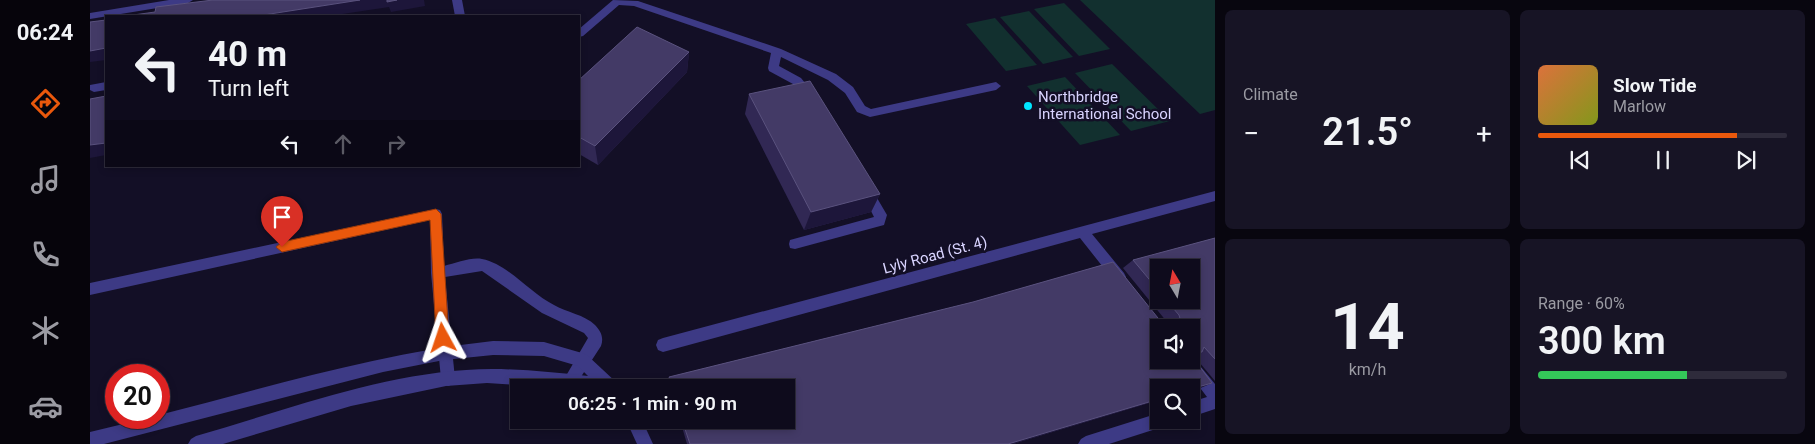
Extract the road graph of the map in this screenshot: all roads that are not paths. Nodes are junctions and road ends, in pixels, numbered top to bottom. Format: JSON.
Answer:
{"nodes":[{"id":1,"x":188,"y":0,"type":"edge"},
{"id":2,"x":457,"y":0,"type":"edge"},
{"id":3,"x":460,"y":15,"type":"edge"},
{"id":4,"x":90,"y":16,"type":"edge"},
{"id":5,"x":580,"y":33,"type":"edge"},
{"id":6,"x":777,"y":51,"type":"junction"},
{"id":7,"x":105,"y":86,"type":"edge"},
{"id":8,"x":996,"y":86,"type":"dead end"},
{"id":9,"x":94,"y":88,"type":"dead end"},
{"id":10,"x":814,"y":103,"type":"edge"},
{"id":11,"x":859,"y":178,"type":"edge"},
{"id":12,"x":1215,"y":196,"type":"edge"},
{"id":13,"x":1083,"y":232,"type":"junction"},
{"id":14,"x":795,"y":244,"type":"dead end"},
{"id":15,"x":438,"y":274,"type":"junction"},
{"id":16,"x":90,"y":289,"type":"edge"},
{"id":17,"x":1130,"y":291,"type":"edge"},
{"id":18,"x":663,"y":346,"type":"dead end"},
{"id":19,"x":444,"y":354,"type":"junction"},
{"id":20,"x":582,"y":360,"type":"junction"},
{"id":21,"x":1193,"y":369,"type":"edge"},
{"id":22,"x":448,"y":379,"type":"junction"},
{"id":23,"x":543,"y":379,"type":"edge"},
{"id":24,"x":571,"y":379,"type":"edge"},
{"id":25,"x":603,"y":379,"type":"edge"},
{"id":26,"x":1215,"y":396,"type":"edge"},
{"id":27,"x":1215,"y":402,"type":"edge"},
{"id":28,"x":1200,"y":407,"type":"edge"},
{"id":29,"x":1150,"y":423,"type":"edge"},
{"id":30,"x":638,"y":429,"type":"edge"},
{"id":31,"x":90,"y":440,"type":"edge"},
{"id":32,"x":196,"y":444,"type":"edge"},
{"id":33,"x":646,"y":444,"type":"edge"},
{"id":34,"x":1086,"y":444,"type":"edge"}],
"edges":[{"from":1,"to":4,"type":"street"},
{"from":2,"to":3,"type":"street"},
{"from":5,"to":6,"type":"street"},
{"from":6,"to":8,"type":"street"},
{"from":6,"to":10,"type":"street"},
{"from":7,"to":9,"type":"street"},
{"from":11,"to":14,"type":"street"},
{"from":12,"to":13,"type":"street","name":"Lyly Road (St. 4)"},
{"from":13,"to":17,"type":"street"},
{"from":13,"to":18,"type":"street","name":"Lyly Road (St. 4)"},
{"from":15,"to":16,"type":"street"},
{"from":15,"to":19,"type":"street"},
{"from":15,"to":20,"type":"street"},
{"from":19,"to":20,"type":"street"},
{"from":19,"to":22,"type":"street"},
{"from":19,"to":31,"type":"street"},
{"from":20,"to":24,"type":"street"},
{"from":20,"to":25,"type":"street"},
{"from":21,"to":26,"type":"street"},
{"from":22,"to":23,"type":"street"},
{"from":22,"to":32,"type":"street"},
{"from":27,"to":28,"type":"street"},
{"from":29,"to":34,"type":"street"},
{"from":30,"to":33,"type":"street"}]}
